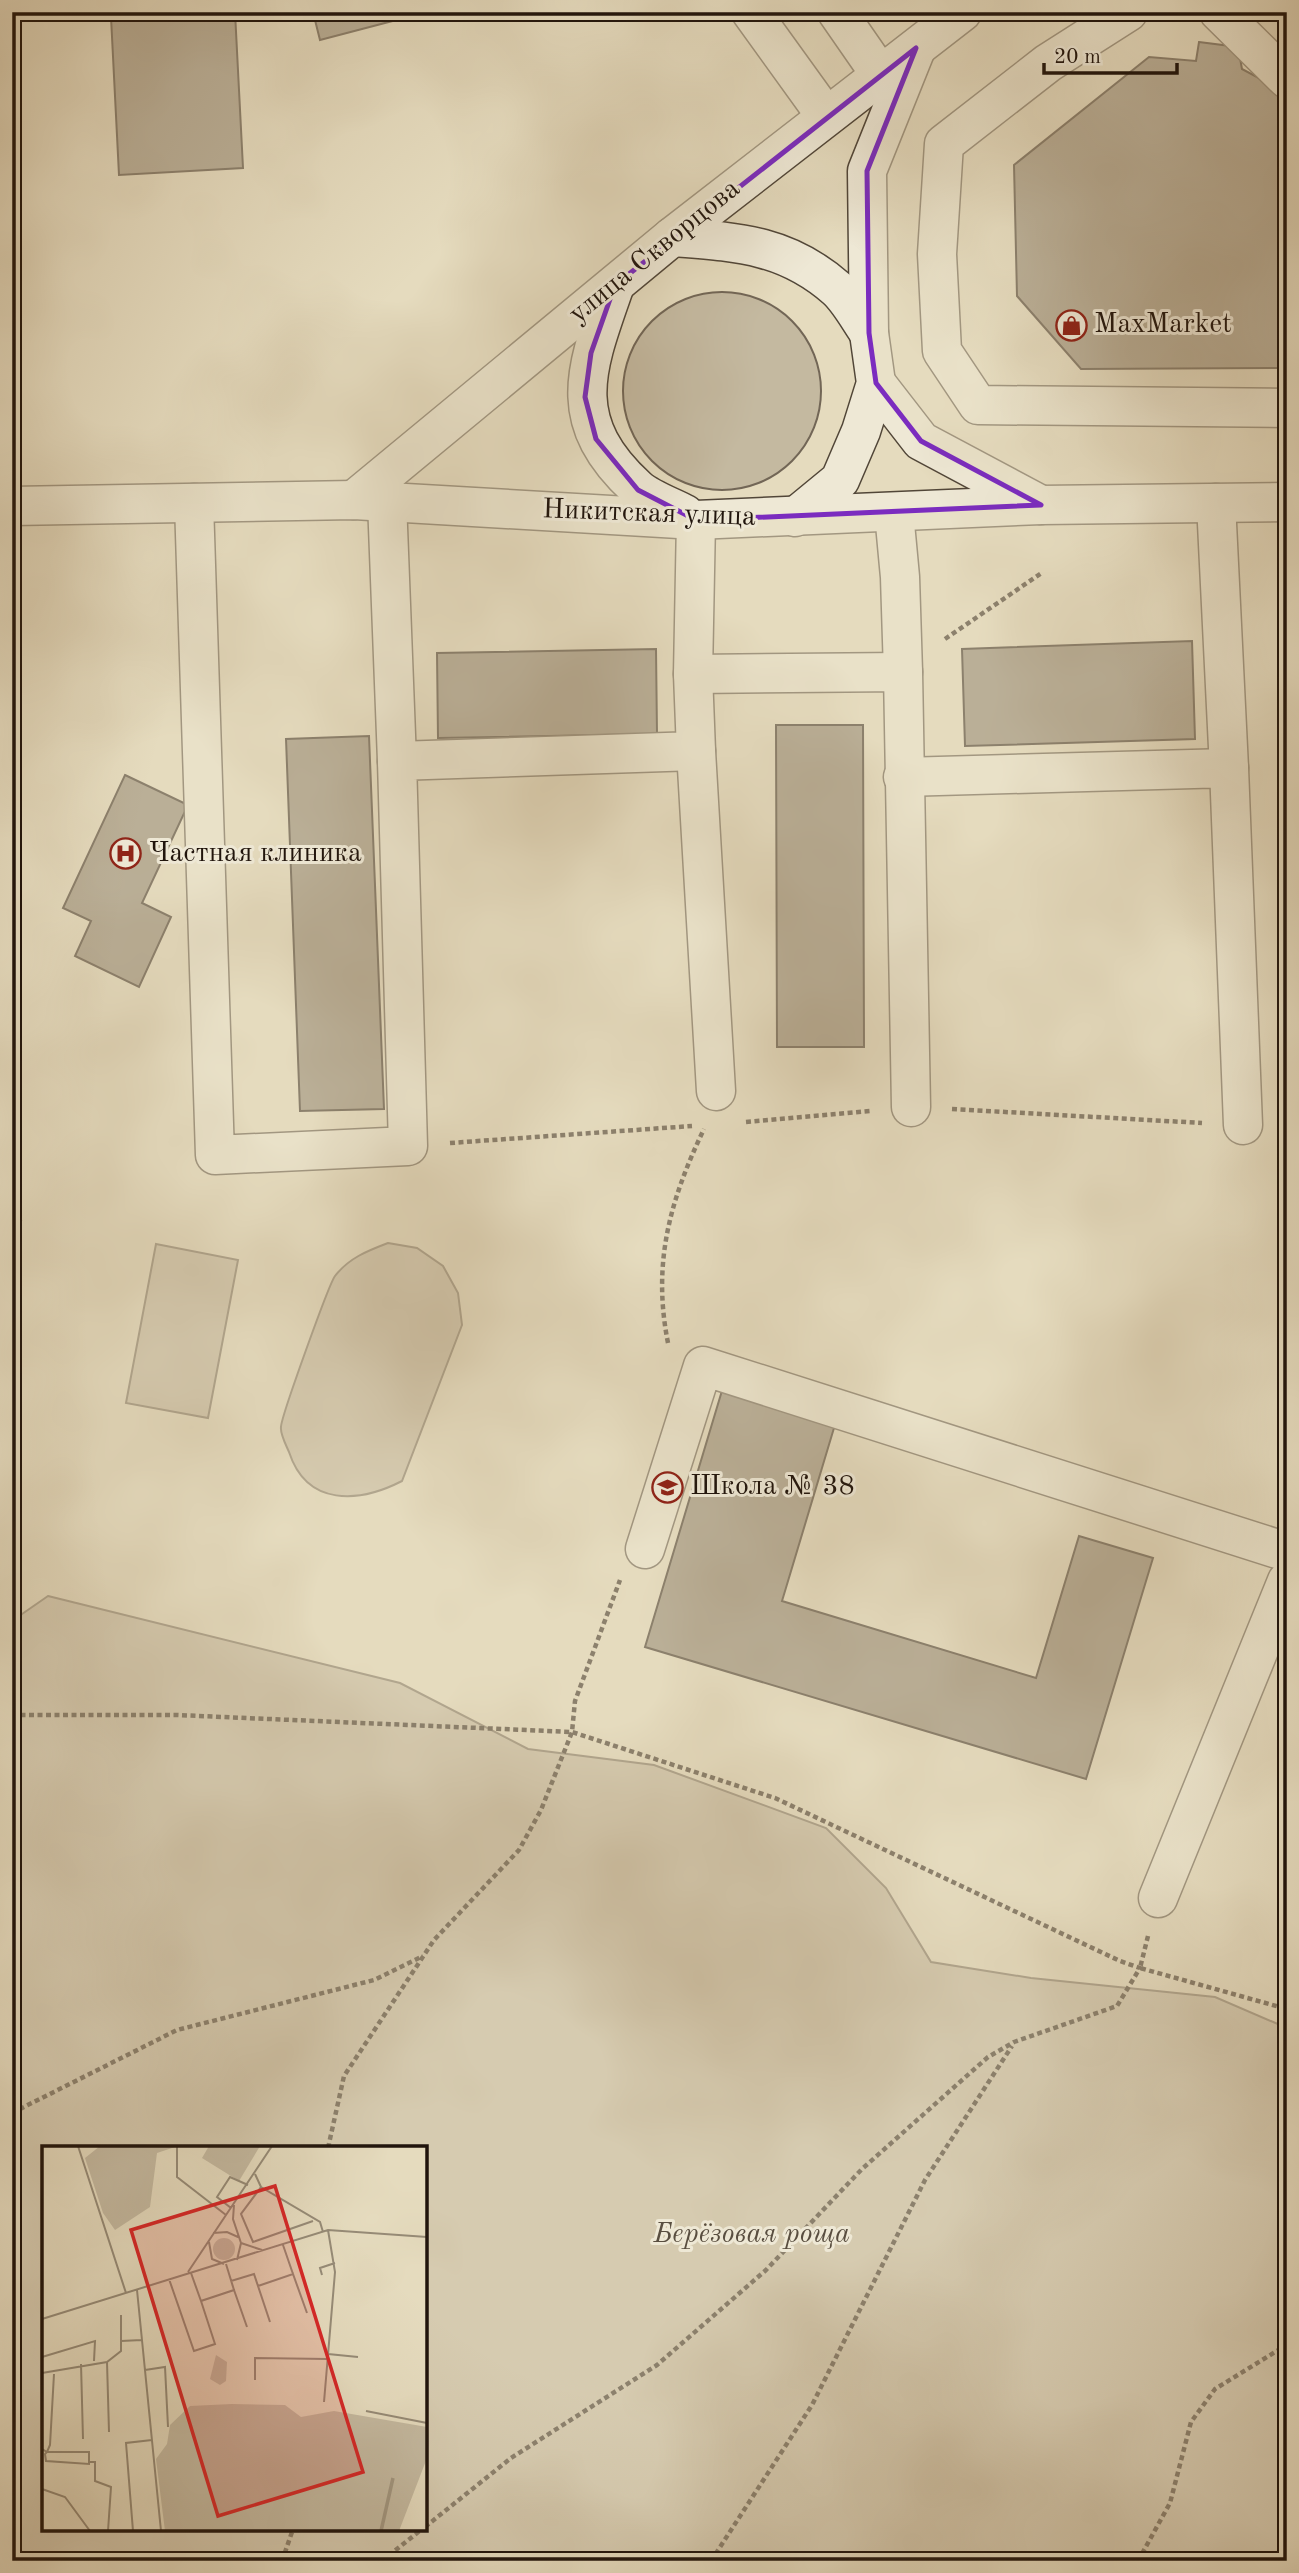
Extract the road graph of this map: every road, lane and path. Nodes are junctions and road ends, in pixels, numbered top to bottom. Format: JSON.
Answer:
{"nodes":[{"id":1,"x":751,"y":12,"type":"edge"},
{"id":2,"x":837,"y":12,"type":"edge"},
{"id":3,"x":962,"y":12,"type":"edge"},
{"id":4,"x":1128,"y":12,"type":"edge"},
{"id":5,"x":1219,"y":12,"type":"edge"},
{"id":6,"x":916,"y":48,"type":"junction"},
{"id":7,"x":880,"y":74,"type":"junction"},
{"id":8,"x":1287,"y":79,"type":"edge"},
{"id":9,"x":826,"y":116,"type":"junction"},
{"id":10,"x":672,"y":237,"type":"junction"},
{"id":11,"x":615,"y":285,"type":"junction"},
{"id":12,"x":869,"y":333,"type":"junction"},
{"id":13,"x":876,"y":383,"type":"junction"},
{"id":14,"x":1287,"y":408,"type":"edge"},
{"id":15,"x":370,"y":501,"type":"junction"},
{"id":16,"x":1287,"y":502,"type":"edge"},
{"id":17,"x":194,"y":503,"type":"junction"},
{"id":18,"x":1216,"y":503,"type":"junction"},
{"id":19,"x":1041,"y":505,"type":"junction"},
{"id":20,"x":12,"y":506,"type":"edge"},
{"id":21,"x":894,"y":513,"type":"junction"},
{"id":22,"x":795,"y":517,"type":"junction"},
{"id":23,"x":696,"y":520,"type":"junction"},
{"id":24,"x":1043,"y":572,"type":"dead end"},
{"id":25,"x":902,"y":672,"type":"junction"},
{"id":26,"x":693,"y":674,"type":"junction"},
{"id":27,"x":696,"y":751,"type":"junction"},
{"id":28,"x":397,"y":761,"type":"junction"},
{"id":29,"x":1229,"y":768,"type":"junction"},
{"id":30,"x":903,"y":777,"type":"junction"},
{"id":31,"x":911,"y":1107,"type":"junction"},
{"id":32,"x":718,"y":1113,"type":"junction"},
{"id":33,"x":1243,"y":1125,"type":"joint"},
{"id":34,"x":408,"y":1146,"type":"junction"},
{"id":35,"x":645,"y":1549,"type":"dead end"},
{"id":36,"x":1287,"y":1552,"type":"edge"},
{"id":37,"x":1287,"y":1581,"type":"edge"},
{"id":38,"x":12,"y":1715,"type":"edge"},
{"id":39,"x":572,"y":1732,"type":"junction"},
{"id":40,"x":1158,"y":1898,"type":"joint"},
{"id":41,"x":424,"y":1955,"type":"junction"},
{"id":42,"x":1140,"y":1968,"type":"junction"},
{"id":43,"x":1287,"y":2009,"type":"edge"},
{"id":44,"x":1014,"y":2042,"type":"junction"},
{"id":45,"x":12,"y":2113,"type":"edge"},
{"id":46,"x":328,"y":2146,"type":"edge"},
{"id":47,"x":1287,"y":2338,"type":"edge"},
{"id":48,"x":427,"y":2526,"type":"edge"},
{"id":49,"x":292,"y":2531,"type":"edge"},
{"id":50,"x":420,"y":2531,"type":"edge"},
{"id":51,"x":282,"y":2561,"type":"edge"},
{"id":52,"x":382,"y":2561,"type":"edge"},
{"id":53,"x":711,"y":2561,"type":"edge"},
{"id":54,"x":1138,"y":2561,"type":"edge"}],
"edges":[{"from":1,"to":9,"type":"street"},
{"from":2,"to":7,"type":"street"},
{"from":3,"to":6,"type":"street","name":"улица Скворцова"},
{"from":4,"to":14,"type":"street"},
{"from":5,"to":8,"type":"street"},
{"from":6,"to":7,"type":"street","name":"улица Скворцова"},
{"from":6,"to":12,"type":"street"},
{"from":7,"to":9,"type":"street","name":"улица Скворцова"},
{"from":9,"to":10,"type":"street","name":"улица Скворцова"},
{"from":10,"to":11,"type":"street","name":"улица Скворцова"},
{"from":10,"to":12,"type":"street"},
{"from":11,"to":15,"type":"street","name":"улица Скворцова"},
{"from":11,"to":23,"type":"street"},
{"from":12,"to":13,"type":"street"},
{"from":13,"to":19,"type":"street"},
{"from":13,"to":22,"type":"street"},
{"from":15,"to":17,"type":"street","name":"Никитская улица"},
{"from":15,"to":23,"type":"street","name":"Никитская улица"},
{"from":15,"to":28,"type":"street"},
{"from":16,"to":18,"type":"street","name":"Никитская улица"},
{"from":17,"to":20,"type":"street","name":"Никитская улица"},
{"from":17,"to":34,"type":"street"},
{"from":18,"to":19,"type":"street","name":"Никитская улица"},
{"from":18,"to":29,"type":"street"},
{"from":19,"to":21,"type":"street","name":"Никитская улица"},
{"from":21,"to":22,"type":"street","name":"Никитская улица"},
{"from":21,"to":25,"type":"street"},
{"from":22,"to":23,"type":"street","name":"Никитская улица"},
{"from":23,"to":26,"type":"street"},
{"from":24,"to":25,"type":"path"},
{"from":25,"to":26,"type":"street"},
{"from":25,"to":30,"type":"street"},
{"from":26,"to":27,"type":"street"},
{"from":27,"to":28,"type":"street"},
{"from":27,"to":32,"type":"street"},
{"from":28,"to":34,"type":"street"},
{"from":29,"to":30,"type":"street"},
{"from":29,"to":33,"type":"street"},
{"from":30,"to":31,"type":"street"},
{"from":31,"to":32,"type":"path"},
{"from":31,"to":33,"type":"path"},
{"from":32,"to":34,"type":"path"},
{"from":35,"to":36,"type":"street"},
{"from":37,"to":40,"type":"street"},
{"from":38,"to":39,"type":"path"},
{"from":39,"to":41,"type":"path"},
{"from":39,"to":42,"type":"path"},
{"from":40,"to":42,"type":"path"},
{"from":41,"to":45,"type":"path"},
{"from":41,"to":46,"type":"path"},
{"from":42,"to":43,"type":"path"},
{"from":42,"to":44,"type":"path"},
{"from":44,"to":48,"type":"path"},
{"from":44,"to":53,"type":"path"},
{"from":47,"to":54,"type":"path"},
{"from":49,"to":51,"type":"path"},
{"from":50,"to":52,"type":"path"}]}
